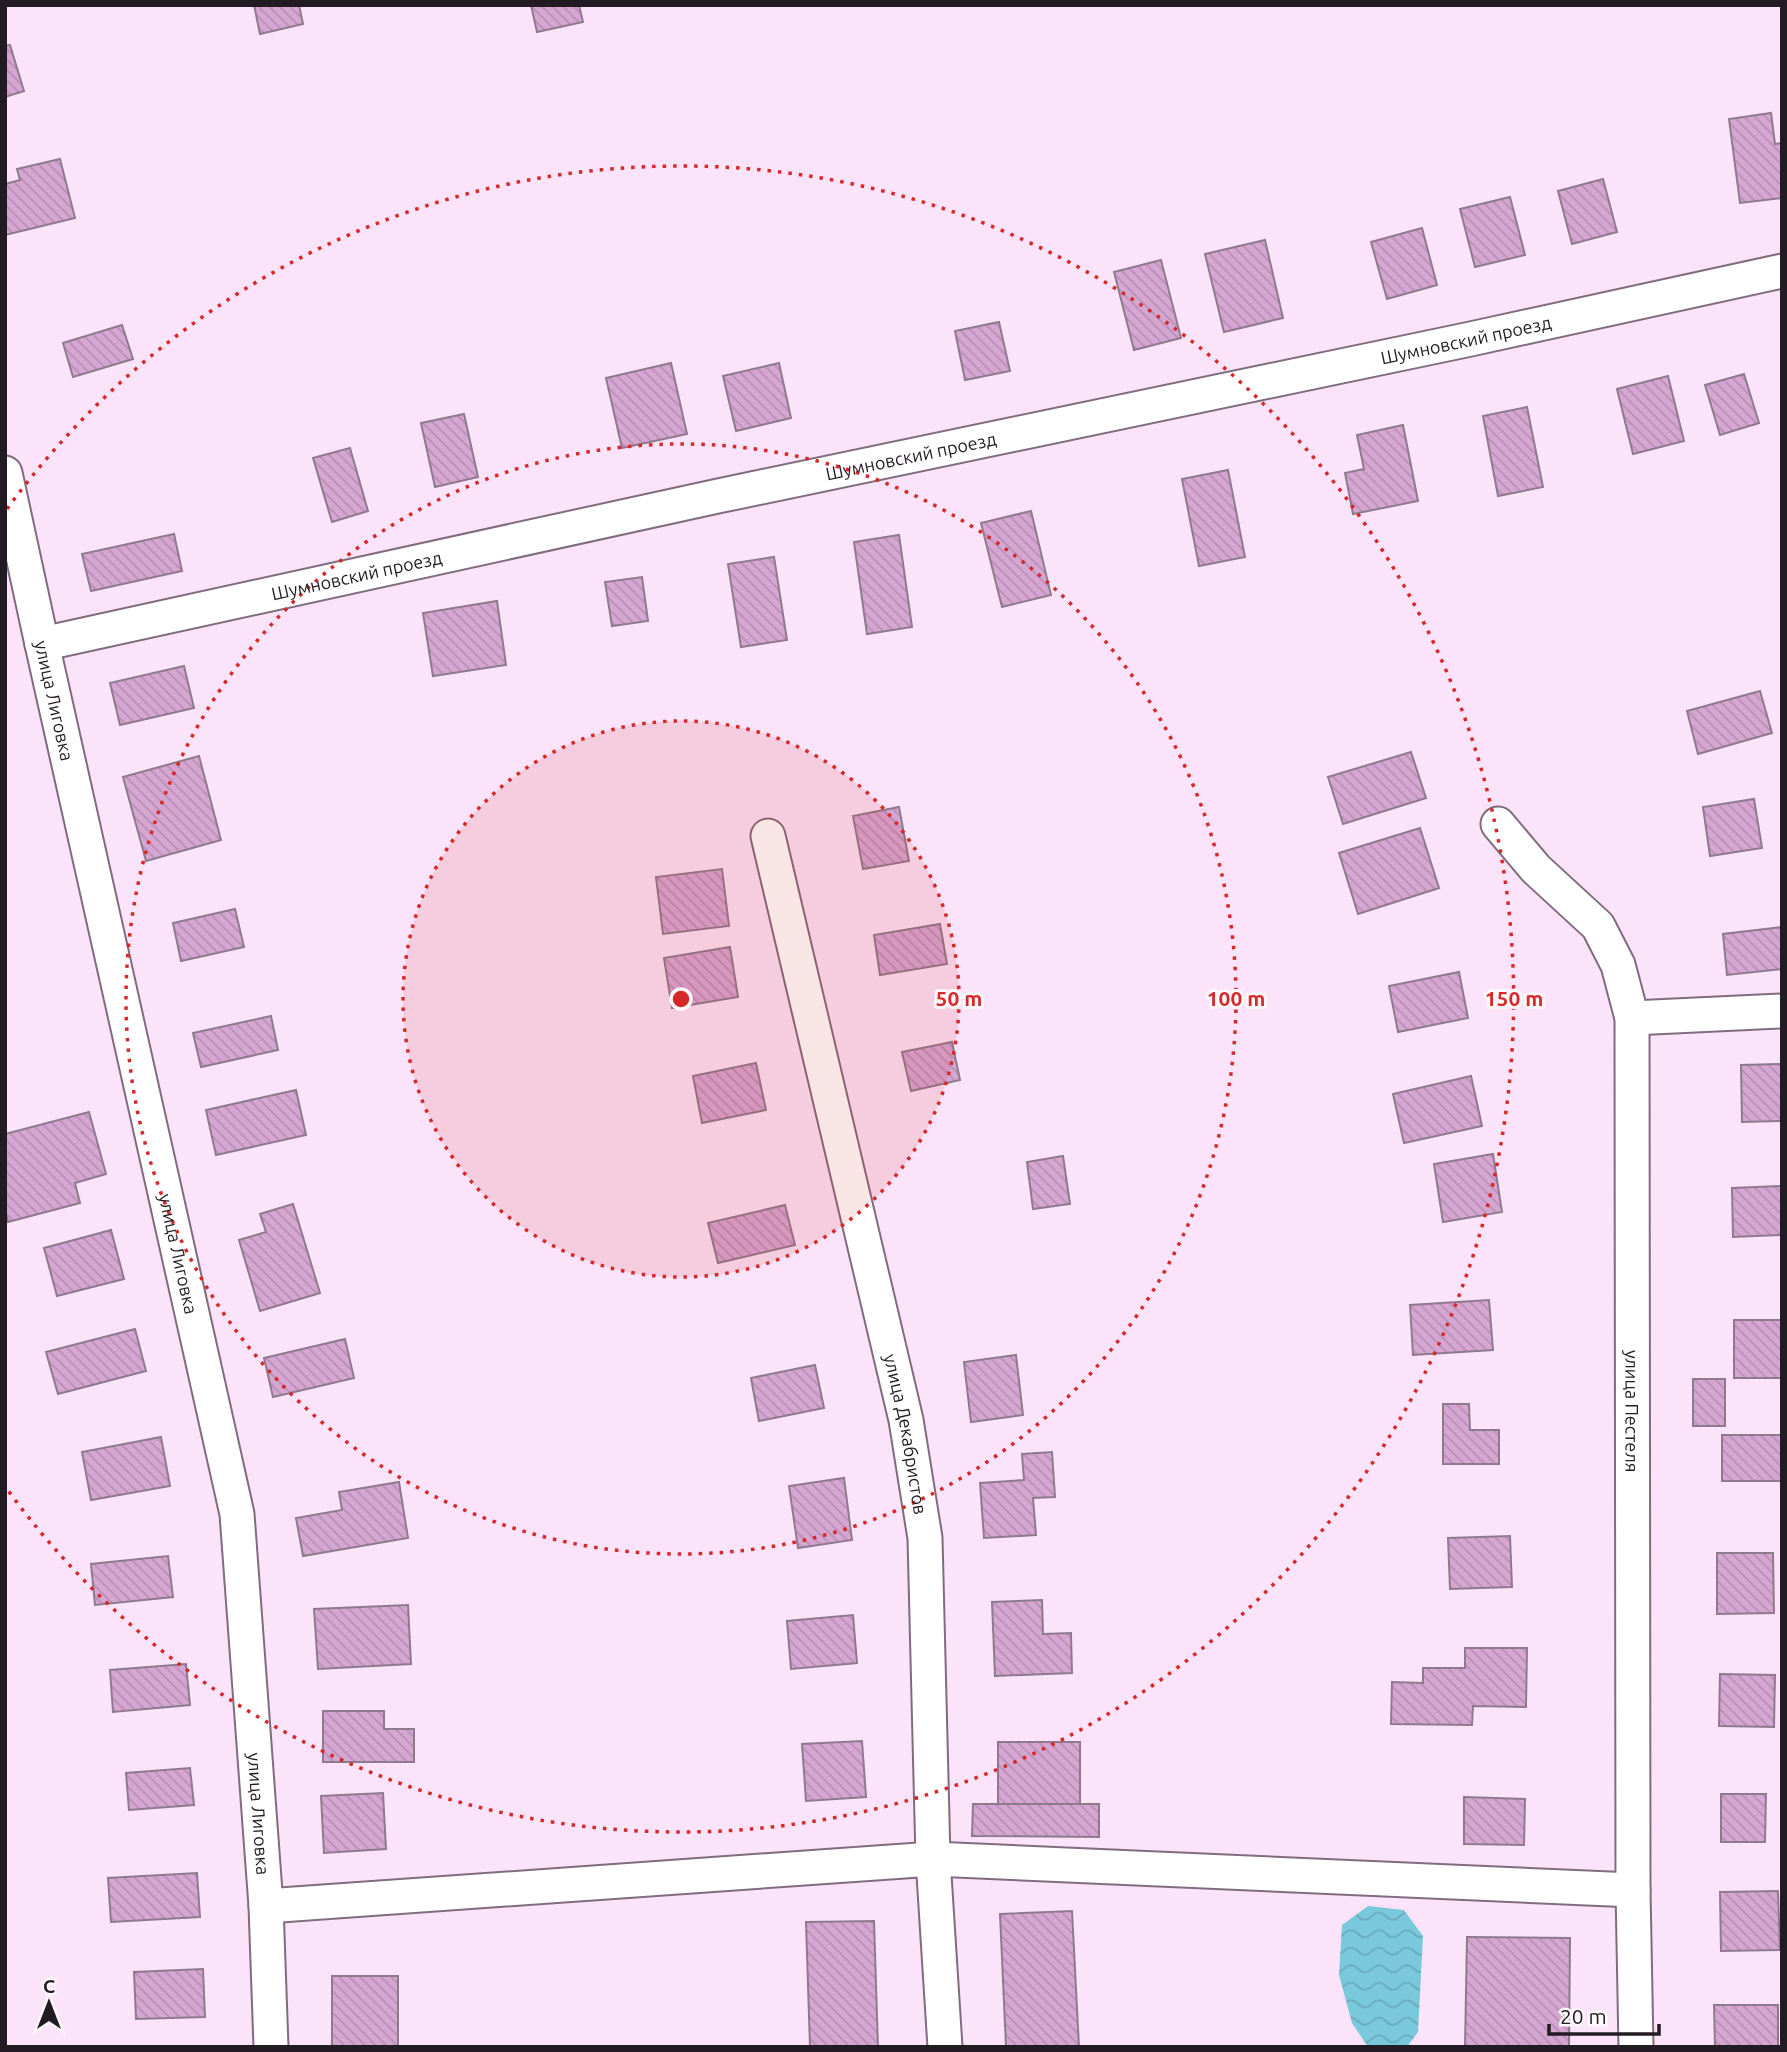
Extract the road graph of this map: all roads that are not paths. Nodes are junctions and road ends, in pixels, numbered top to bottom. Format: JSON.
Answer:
{"nodes":[{"id":1,"x":1782,"y":271,"type":"edge"},
{"id":2,"x":5,"y":473,"type":"edge"},
{"id":3,"x":42,"y":644,"type":"junction"},
{"id":4,"x":1498,"y":824,"type":"dead end"},
{"id":5,"x":768,"y":836,"type":"dead end"},
{"id":6,"x":1782,"y":1011,"type":"edge"},
{"id":7,"x":1632,"y":1018,"type":"junction"},
{"id":8,"x":933,"y":1859,"type":"junction"},
{"id":9,"x":1633,"y":1890,"type":"junction"},
{"id":10,"x":266,"y":1906,"type":"junction"},
{"id":11,"x":271,"y":2047,"type":"edge"},
{"id":12,"x":945,"y":2047,"type":"edge"},
{"id":13,"x":1636,"y":2047,"type":"edge"}],
"edges":[{"from":1,"to":3,"type":"street","name":"Шумновский проезд"},
{"from":2,"to":3,"type":"street","name":"улица Лиговка"},
{"from":3,"to":10,"type":"street","name":"улица Лиговка"},
{"from":4,"to":7,"type":"street","name":"улица Пестеля"},
{"from":5,"to":8,"type":"street","name":"улица Декабристов"},
{"from":6,"to":7,"type":"street"},
{"from":7,"to":9,"type":"street","name":"улица Пестеля"},
{"from":8,"to":9,"type":"street"},
{"from":8,"to":10,"type":"street"},
{"from":8,"to":12,"type":"street","name":"улица Декабристов"},
{"from":9,"to":13,"type":"street","name":"улица Пестеля"},
{"from":10,"to":11,"type":"street","name":"улица Лиговка"}]}
